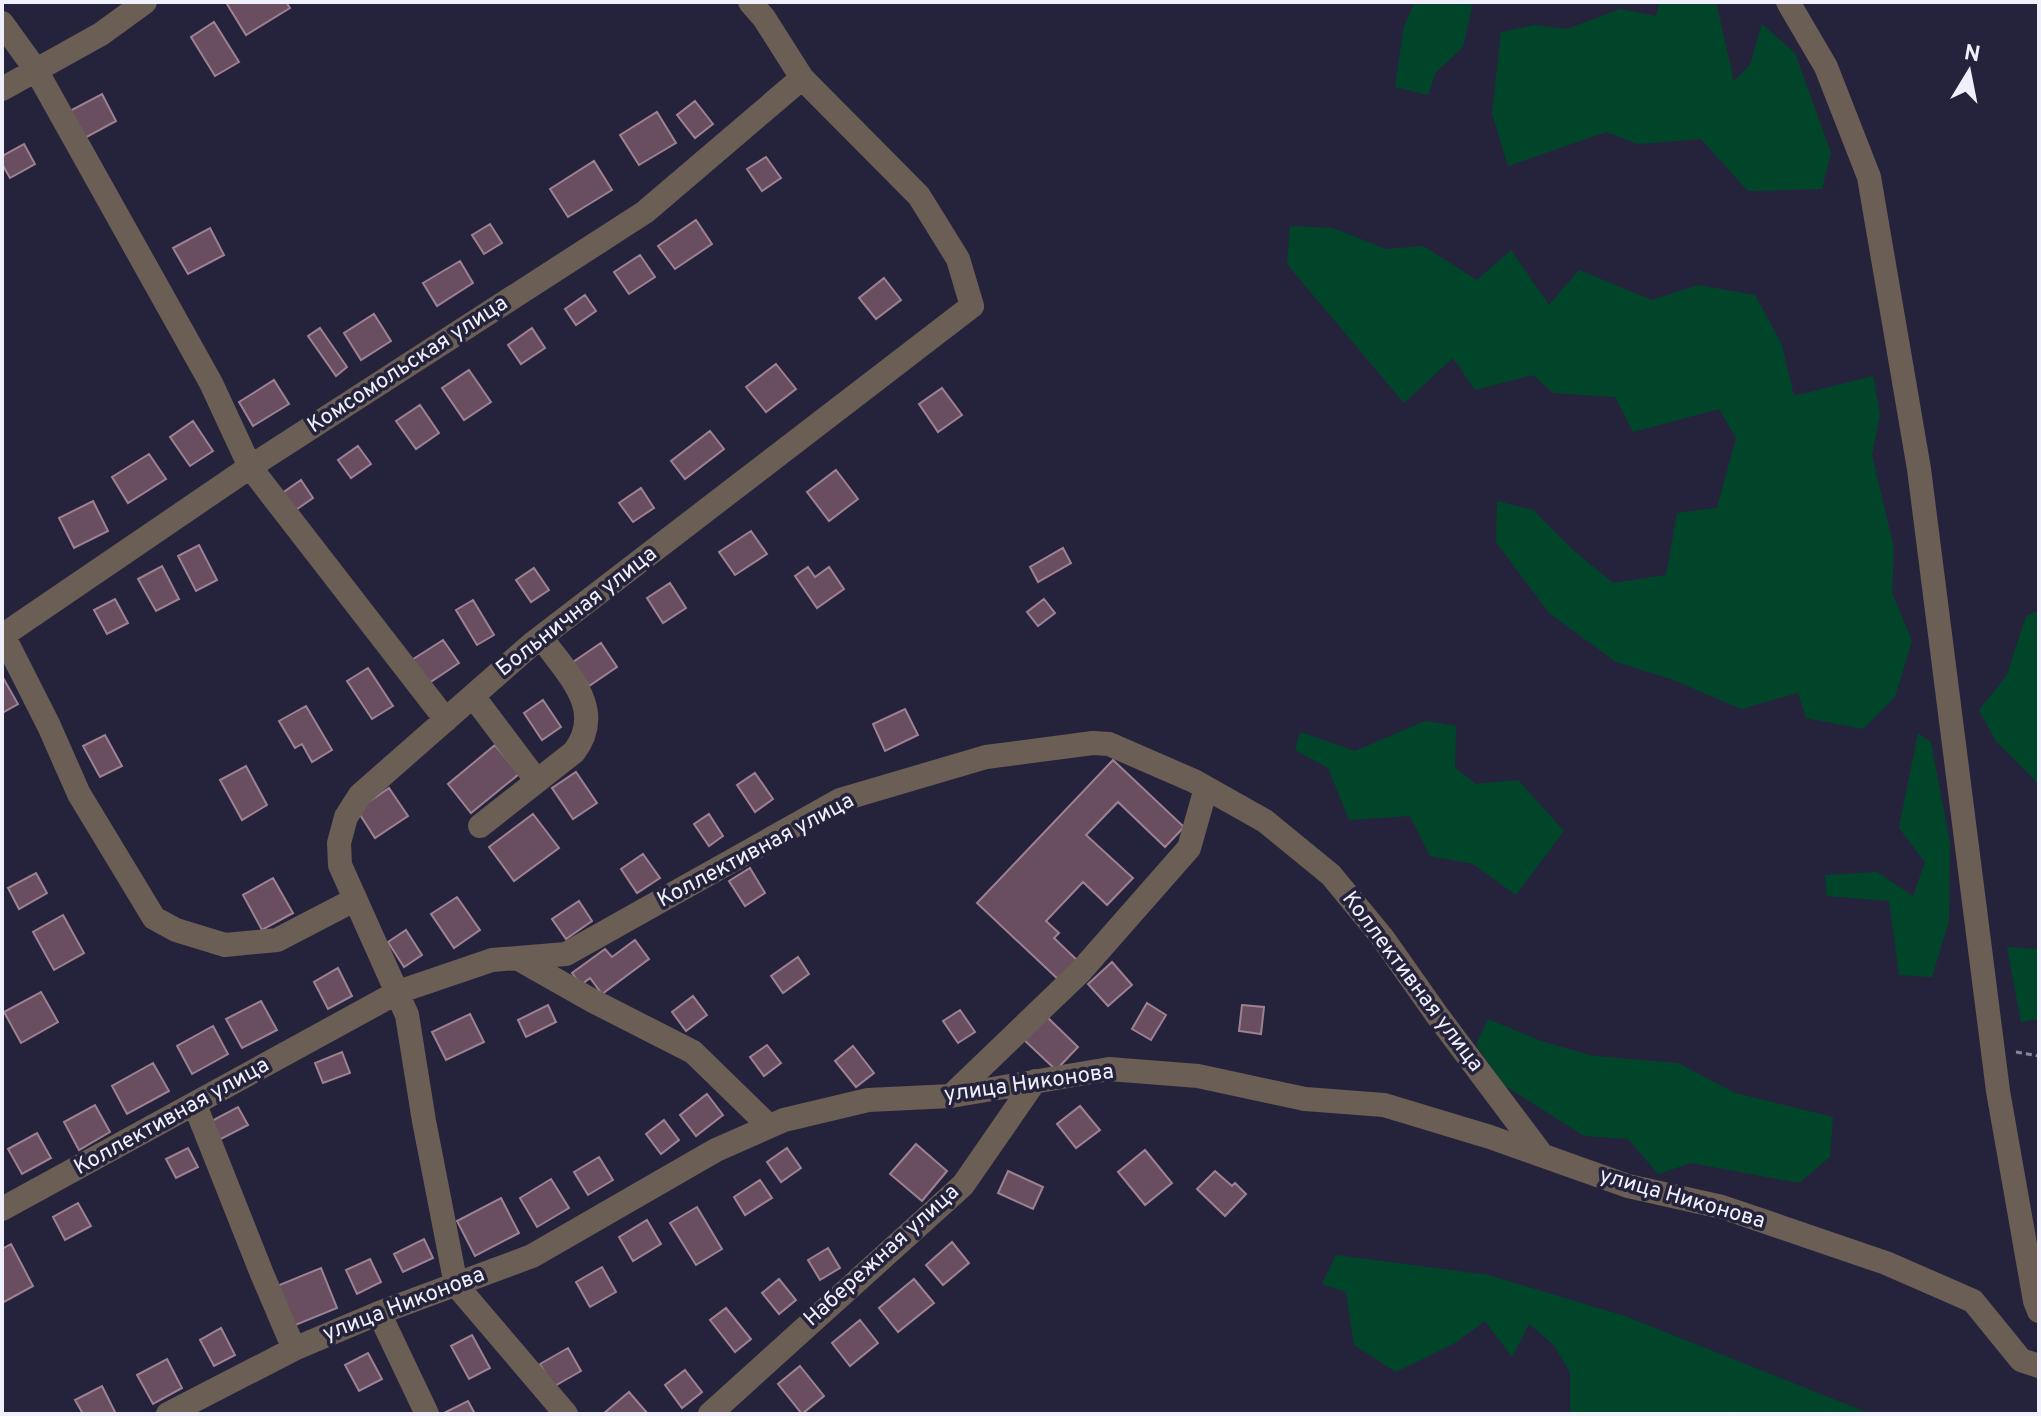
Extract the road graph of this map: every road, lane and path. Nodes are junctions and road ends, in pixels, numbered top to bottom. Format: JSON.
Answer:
{"nodes":[{"id":1,"x":145,"y":2,"type":"edge"},
{"id":2,"x":750,"y":2,"type":"edge"},
{"id":3,"x":1788,"y":2,"type":"edge"},
{"id":4,"x":2,"y":23,"type":"edge"},
{"id":5,"x":36,"y":70,"type":"junction"},
{"id":6,"x":802,"y":78,"type":"junction"},
{"id":7,"x":2,"y":89,"type":"edge"},
{"id":8,"x":250,"y":467,"type":"junction"},
{"id":9,"x":3,"y":636,"type":"edge"},
{"id":10,"x":541,"y":637,"type":"junction"},
{"id":11,"x":473,"y":696,"type":"junction"},
{"id":12,"x":446,"y":720,"type":"junction"},
{"id":13,"x":537,"y":781,"type":"junction"},
{"id":14,"x":1206,"y":788,"type":"junction"},
{"id":15,"x":480,"y":826,"type":"dead end"},
{"id":16,"x":354,"y":900,"type":"junction"},
{"id":17,"x":517,"y":958,"type":"junction"},
{"id":18,"x":398,"y":992,"type":"junction"},
{"id":19,"x":1035,"y":1081,"type":"junction"},
{"id":20,"x":951,"y":1096,"type":"junction"},
{"id":21,"x":195,"y":1105,"type":"junction"},
{"id":22,"x":769,"y":1126,"type":"junction"},
{"id":23,"x":1542,"y":1155,"type":"junction"},
{"id":24,"x":2,"y":1209,"type":"edge"},
{"id":25,"x":456,"y":1285,"type":"junction"},
{"id":26,"x":2039,"y":1311,"type":"edge"},
{"id":27,"x":379,"y":1313,"type":"junction"},
{"id":28,"x":294,"y":1349,"type":"junction"},
{"id":29,"x":2039,"y":1366,"type":"edge"},
{"id":30,"x":168,"y":1414,"type":"edge"},
{"id":31,"x":427,"y":1414,"type":"edge"},
{"id":32,"x":566,"y":1414,"type":"edge"},
{"id":33,"x":710,"y":1414,"type":"edge"}],
"edges":[{"from":1,"to":5,"type":"street"},
{"from":2,"to":6,"type":"street"},
{"from":3,"to":26,"type":"street"},
{"from":4,"to":5,"type":"street"},
{"from":5,"to":7,"type":"street"},
{"from":5,"to":8,"type":"street"},
{"from":6,"to":8,"type":"street","name":"Комсомольская улица"},
{"from":6,"to":10,"type":"street","name":"Больничная улица"},
{"from":8,"to":9,"type":"street","name":"Комсомольская улица"},
{"from":8,"to":12,"type":"street"},
{"from":9,"to":16,"type":"street"},
{"from":10,"to":11,"type":"street","name":"Больничная улица"},
{"from":10,"to":13,"type":"street"},
{"from":11,"to":12,"type":"street","name":"Больничная улица"},
{"from":11,"to":13,"type":"street"},
{"from":12,"to":16,"type":"street","name":"Больничная улица"},
{"from":13,"to":15,"type":"street"},
{"from":14,"to":17,"type":"street","name":"Коллективная улица"},
{"from":14,"to":20,"type":"street"},
{"from":14,"to":23,"type":"street","name":"Коллективная улица"},
{"from":16,"to":18,"type":"street","name":"Больничная улица"},
{"from":17,"to":18,"type":"street","name":"Коллективная улица"},
{"from":17,"to":22,"type":"street"},
{"from":18,"to":21,"type":"street","name":"Коллективная улица"},
{"from":18,"to":25,"type":"street","name":"Больничная улица"},
{"from":19,"to":20,"type":"street","name":"улица Никонова"},
{"from":19,"to":23,"type":"street","name":"улица Никонова"},
{"from":19,"to":33,"type":"street","name":"Набережная улица"},
{"from":20,"to":22,"type":"street","name":"улица Никонова"},
{"from":21,"to":24,"type":"street","name":"Коллективная улица"},
{"from":21,"to":28,"type":"street"},
{"from":22,"to":25,"type":"street","name":"улица Никонова"},
{"from":23,"to":29,"type":"street","name":"улица Никонова"},
{"from":25,"to":27,"type":"street","name":"улица Никонова"},
{"from":25,"to":32,"type":"street"},
{"from":27,"to":28,"type":"street","name":"улица Никонова"},
{"from":27,"to":31,"type":"street"},
{"from":28,"to":30,"type":"street","name":"улица Никонова"}]}
